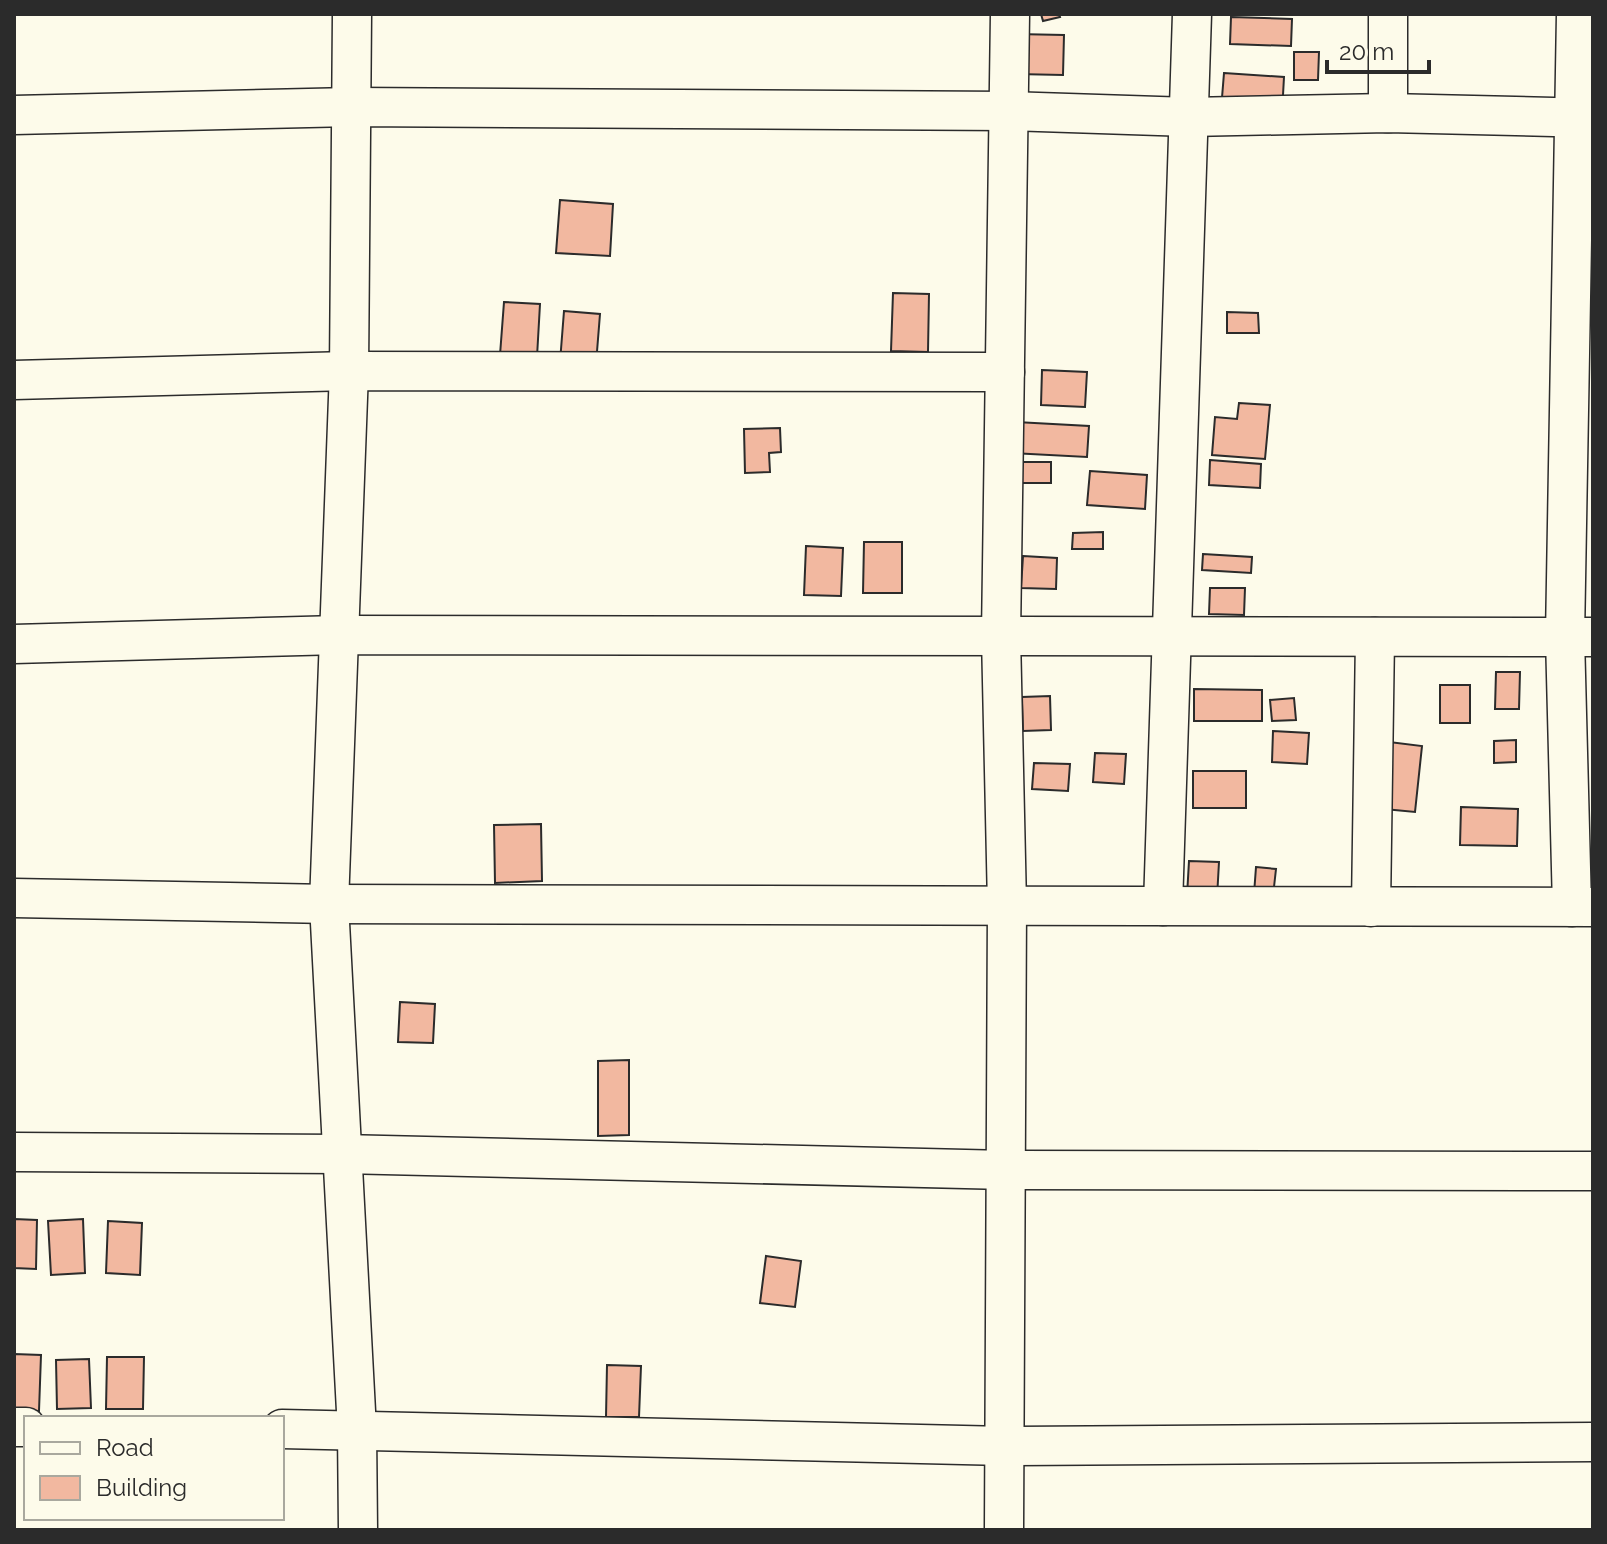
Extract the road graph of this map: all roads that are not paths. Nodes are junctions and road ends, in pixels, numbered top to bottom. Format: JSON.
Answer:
{"nodes":[{"id":1,"x":352,"y":14,"type":"edge"},
{"id":2,"x":1010,"y":14,"type":"edge"},
{"id":3,"x":1192,"y":14,"type":"edge"},
{"id":4,"x":1388,"y":14,"type":"edge"},
{"id":5,"x":1576,"y":14,"type":"edge"},
{"id":6,"x":352,"y":107,"type":"junction"},
{"id":7,"x":1009,"y":111,"type":"junction"},
{"id":8,"x":1388,"y":113,"type":"junction"},
{"id":9,"x":14,"y":115,"type":"edge"},
{"id":10,"x":1189,"y":117,"type":"junction"},
{"id":11,"x":1584,"y":118,"type":"edge"},
{"id":12,"x":349,"y":371,"type":"junction"},
{"id":13,"x":1005,"y":372,"type":"junction"},
{"id":14,"x":14,"y":380,"type":"edge"},
{"id":15,"x":339,"y":635,"type":"junction"},
{"id":16,"x":1001,"y":636,"type":"junction"},
{"id":17,"x":1172,"y":637,"type":"junction"},
{"id":18,"x":1375,"y":637,"type":"junction"},
{"id":19,"x":1579,"y":637,"type":"edge"},
{"id":20,"x":14,"y":644,"type":"edge"},
{"id":21,"x":14,"y":898,"type":"edge"},
{"id":22,"x":329,"y":904,"type":"junction"},
{"id":23,"x":1007,"y":905,"type":"junction"},
{"id":24,"x":1163,"y":906,"type":"junction"},
{"id":25,"x":1371,"y":907,"type":"junction"},
{"id":26,"x":1583,"y":907,"type":"edge"},
{"id":27,"x":14,"y":1152,"type":"edge"},
{"id":28,"x":342,"y":1154,"type":"junction"},
{"id":29,"x":1006,"y":1170,"type":"junction"},
{"id":30,"x":1593,"y":1171,"type":"edge"},
{"id":31,"x":284,"y":1429,"type":"edge"},
{"id":32,"x":357,"y":1430,"type":"junction"},
{"id":33,"x":1593,"y":1442,"type":"edge"},
{"id":34,"x":1005,"y":1446,"type":"junction"},
{"id":35,"x":358,"y":1530,"type":"edge"},
{"id":36,"x":1004,"y":1530,"type":"edge"}],
"edges":[{"from":1,"to":6,"type":"street"},
{"from":2,"to":7,"type":"street"},
{"from":3,"to":10,"type":"street"},
{"from":4,"to":8,"type":"street"},
{"from":5,"to":11,"type":"street"},
{"from":6,"to":7,"type":"street"},
{"from":6,"to":9,"type":"street"},
{"from":6,"to":12,"type":"street"},
{"from":7,"to":10,"type":"street"},
{"from":7,"to":13,"type":"street"},
{"from":8,"to":10,"type":"street"},
{"from":8,"to":11,"type":"street"},
{"from":10,"to":17,"type":"street"},
{"from":11,"to":19,"type":"street"},
{"from":12,"to":13,"type":"street"},
{"from":12,"to":14,"type":"street"},
{"from":12,"to":15,"type":"street"},
{"from":13,"to":16,"type":"street"},
{"from":15,"to":16,"type":"street"},
{"from":15,"to":20,"type":"street"},
{"from":15,"to":22,"type":"street"},
{"from":16,"to":17,"type":"street"},
{"from":16,"to":23,"type":"street"},
{"from":17,"to":18,"type":"street"},
{"from":17,"to":24,"type":"street"},
{"from":18,"to":19,"type":"street"},
{"from":18,"to":25,"type":"street"},
{"from":19,"to":26,"type":"street"},
{"from":21,"to":22,"type":"street"},
{"from":22,"to":23,"type":"street"},
{"from":22,"to":28,"type":"street"},
{"from":23,"to":24,"type":"street"},
{"from":23,"to":29,"type":"street"},
{"from":24,"to":25,"type":"street"},
{"from":25,"to":26,"type":"street"},
{"from":27,"to":28,"type":"street"},
{"from":28,"to":29,"type":"street"},
{"from":28,"to":32,"type":"street"},
{"from":29,"to":30,"type":"street"},
{"from":29,"to":34,"type":"street"},
{"from":31,"to":32,"type":"street"},
{"from":32,"to":34,"type":"street"},
{"from":32,"to":35,"type":"street"},
{"from":33,"to":34,"type":"street"},
{"from":34,"to":36,"type":"street"}]}
